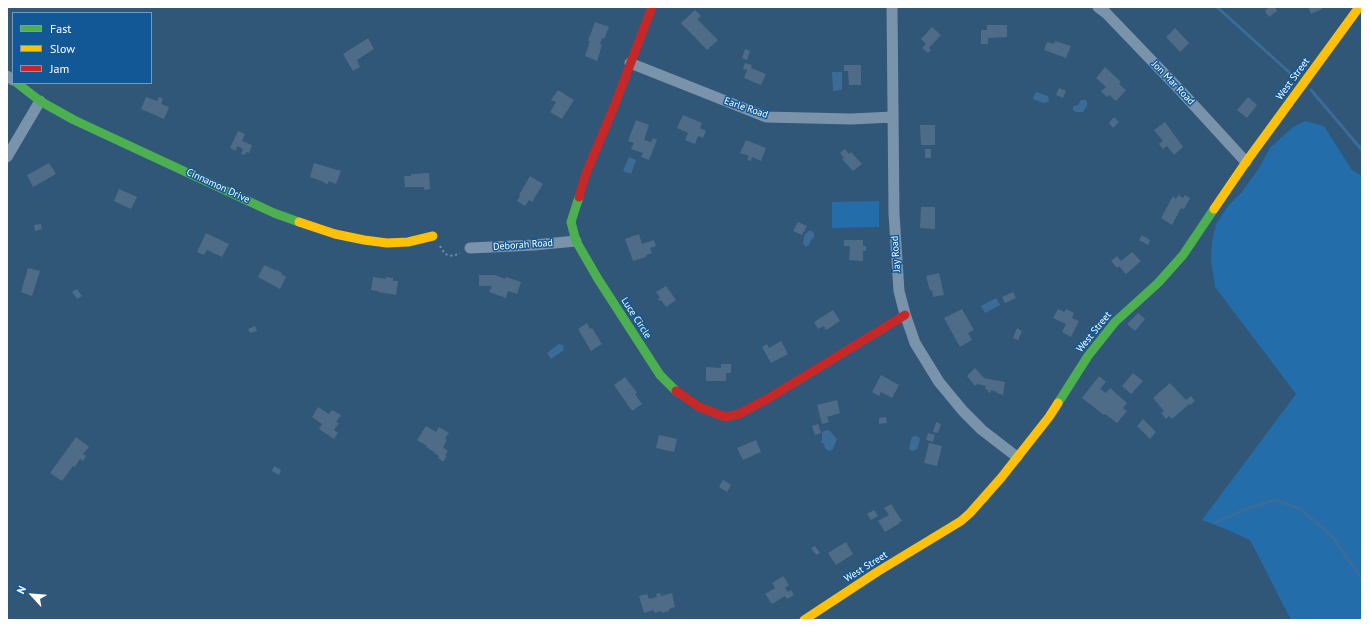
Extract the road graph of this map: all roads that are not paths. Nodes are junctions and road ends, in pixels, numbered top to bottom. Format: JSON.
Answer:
{"nodes":[{"id":1,"x":652,"y":7,"type":"edge"},
{"id":2,"x":892,"y":7,"type":"edge"},
{"id":3,"x":1098,"y":7,"type":"edge"},
{"id":4,"x":1358,"y":11,"type":"edge"},
{"id":5,"x":630,"y":63,"type":"junction"},
{"id":6,"x":18,"y":84,"type":"edge"},
{"id":7,"x":40,"y":101,"type":"junction"},
{"id":8,"x":893,"y":117,"type":"junction"},
{"id":9,"x":7,"y":157,"type":"edge"},
{"id":10,"x":1246,"y":162,"type":"junction"},
{"id":11,"x":433,"y":236,"type":"road end"},
{"id":12,"x":576,"y":241,"type":"junction"},
{"id":13,"x":470,"y":248,"type":"road end"},
{"id":14,"x":905,"y":315,"type":"junction"},
{"id":15,"x":1017,"y":457,"type":"junction"},
{"id":16,"x":804,"y":620,"type":"edge"}],
"edges":[{"from":1,"to":5,"type":"street","name":"Luce Circle"},
{"from":2,"to":8,"type":"street","name":"Jay Road"},
{"from":3,"to":10,"type":"street","name":"Jon Mar Road"},
{"from":4,"to":10,"type":"street","name":"West Street"},
{"from":5,"to":8,"type":"street","name":"Earle Road"},
{"from":5,"to":12,"type":"street","name":"Luce Circle"},
{"from":6,"to":7,"type":"street","name":"Cinnamon Drive"},
{"from":7,"to":9,"type":"street"},
{"from":7,"to":11,"type":"street","name":"Cinnamon Drive"},
{"from":8,"to":14,"type":"street","name":"Jay Road"},
{"from":10,"to":15,"type":"street","name":"West Street"},
{"from":12,"to":13,"type":"street","name":"Deborah Road"},
{"from":12,"to":14,"type":"street","name":"Luce Circle"},
{"from":14,"to":15,"type":"street","name":"Jay Road"},
{"from":15,"to":16,"type":"street","name":"West Street"}]}
